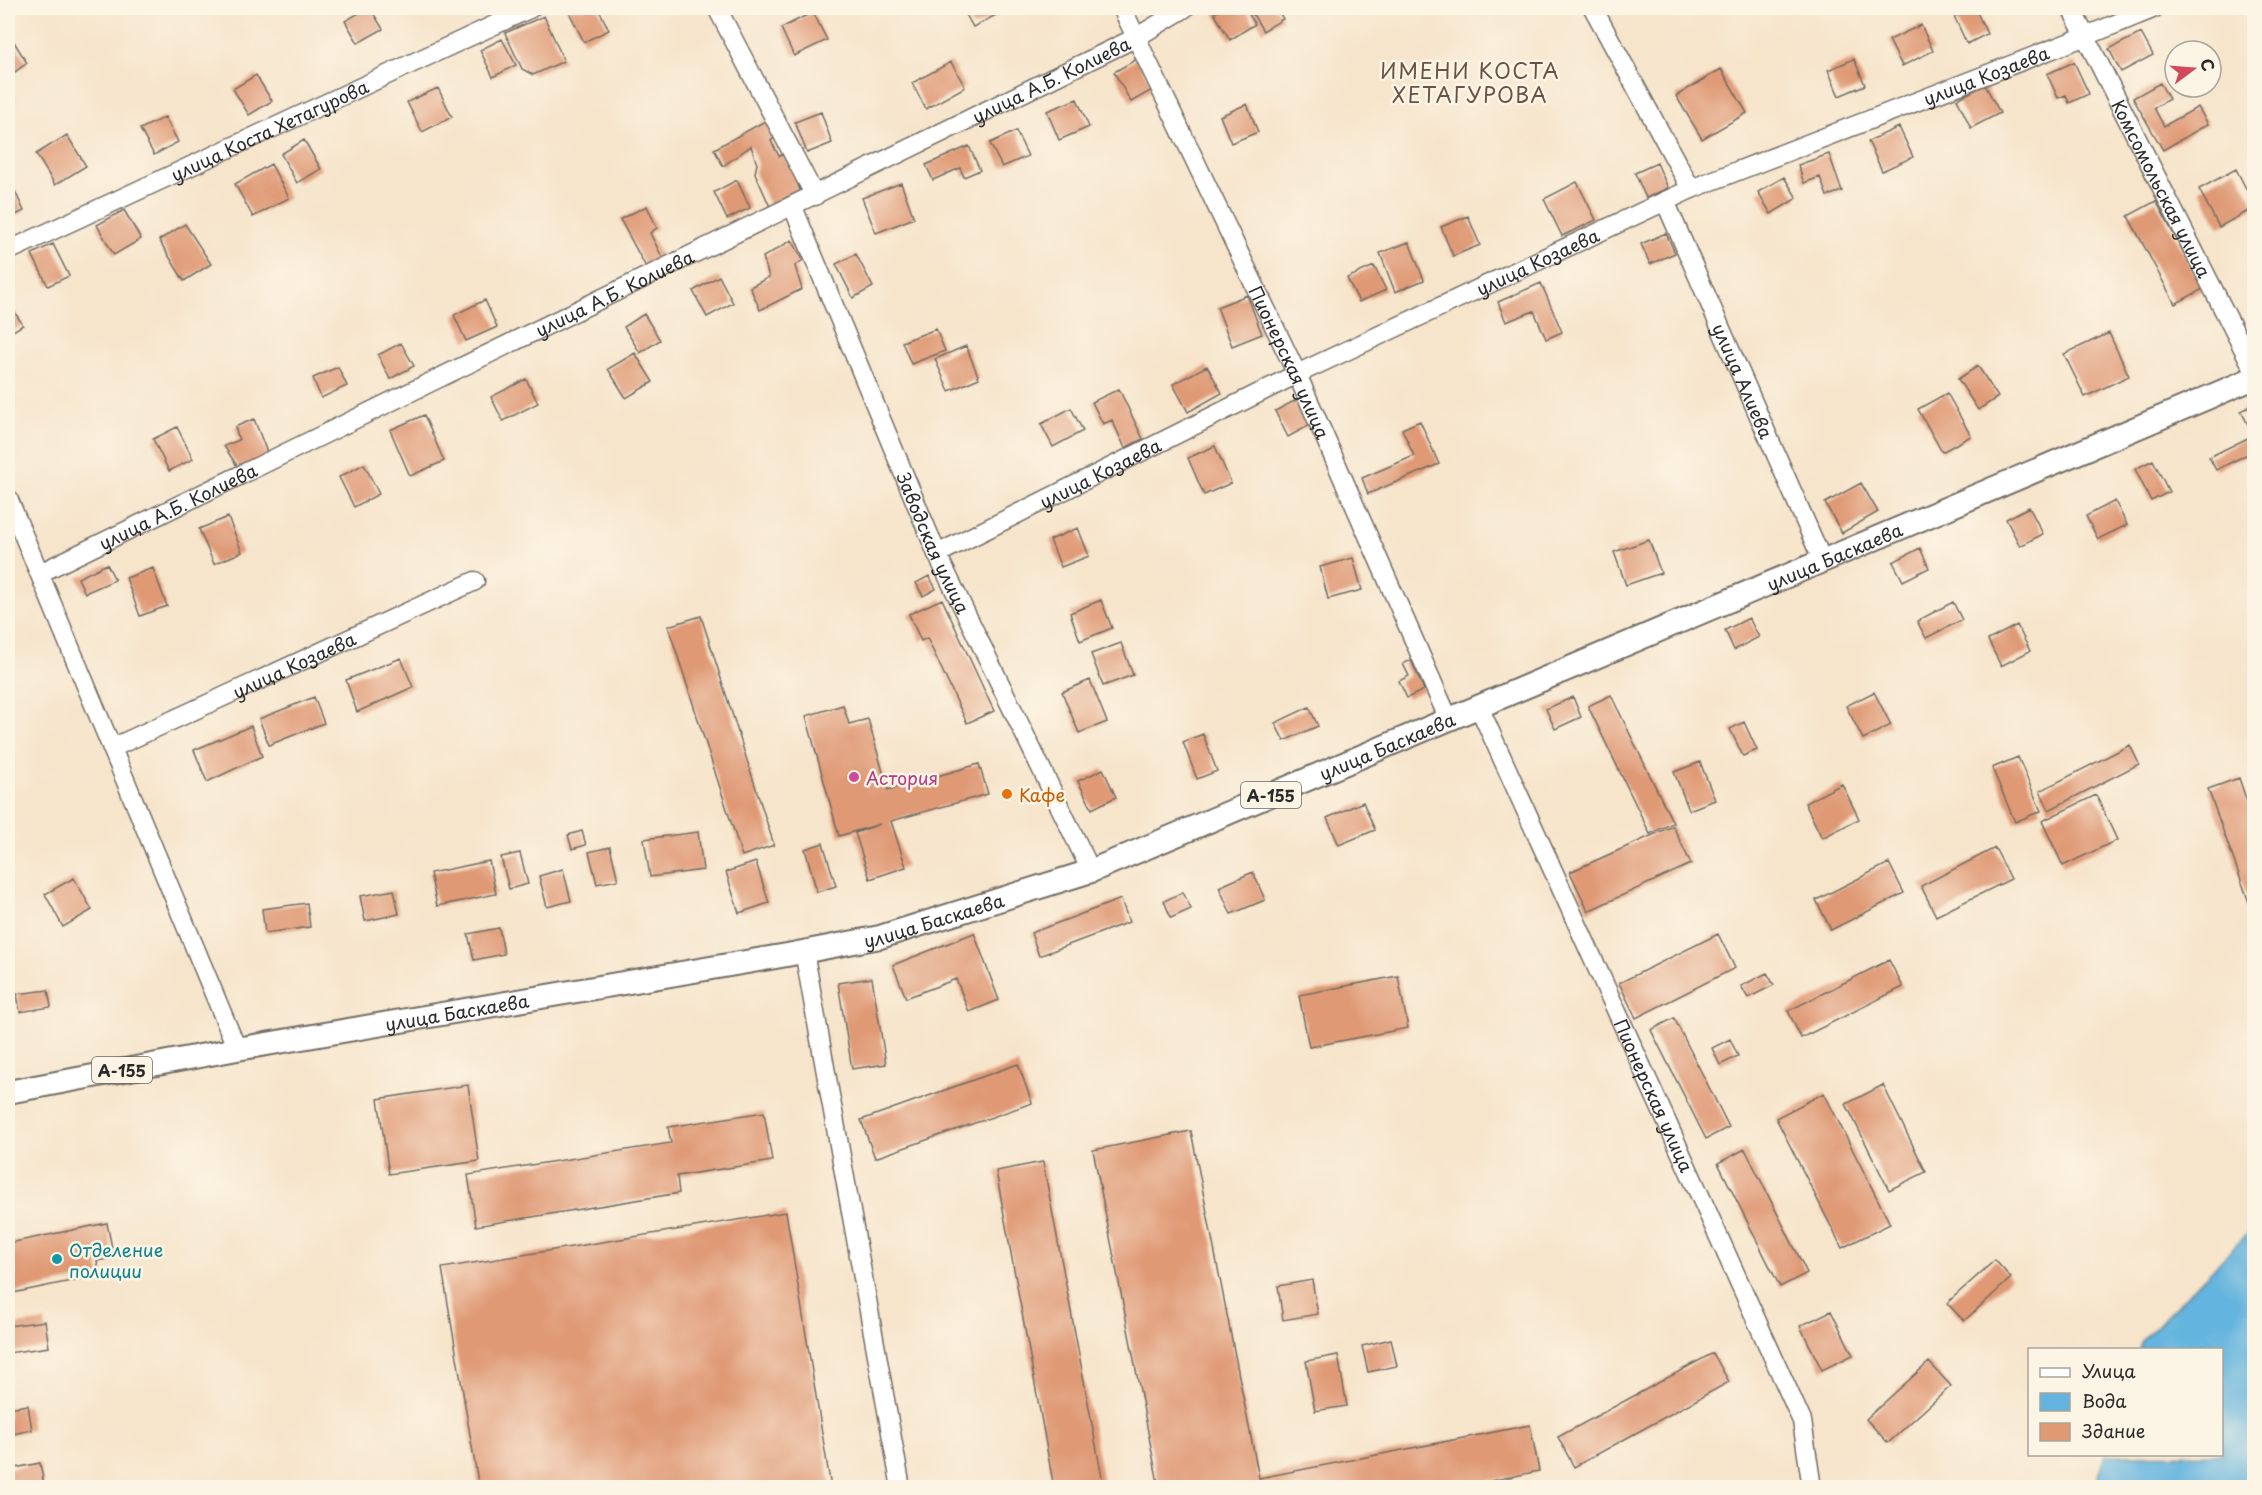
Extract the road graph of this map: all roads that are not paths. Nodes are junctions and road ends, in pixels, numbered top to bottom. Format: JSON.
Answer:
{"nodes":[{"id":1,"x":531,"y":8,"type":"edge"},
{"id":2,"x":717,"y":8,"type":"edge"},
{"id":3,"x":1122,"y":8,"type":"edge"},
{"id":4,"x":1185,"y":8,"type":"edge"},
{"id":5,"x":1593,"y":8,"type":"edge"},
{"id":6,"x":2071,"y":8,"type":"edge"},
{"id":7,"x":2155,"y":8,"type":"edge"},
{"id":8,"x":2086,"y":36,"type":"junction"},
{"id":9,"x":1137,"y":38,"type":"junction"},
{"id":10,"x":1691,"y":189,"type":"junction"},
{"id":11,"x":815,"y":196,"type":"junction"},
{"id":12,"x":1665,"y":201,"type":"junction"},
{"id":13,"x":793,"y":207,"type":"junction"},
{"id":14,"x":8,"y":250,"type":"edge"},
{"id":15,"x":2254,"y":370,"type":"edge"},
{"id":16,"x":1297,"y":374,"type":"junction"},
{"id":17,"x":2254,"y":378,"type":"edge"},
{"id":18,"x":8,"y":498,"type":"edge"},
{"id":19,"x":937,"y":554,"type":"junction"},
{"id":20,"x":1823,"y":562,"type":"junction"},
{"id":21,"x":40,"y":573,"type":"junction"},
{"id":22,"x":475,"y":581,"type":"dead end"},
{"id":23,"x":1479,"y":707,"type":"junction"},
{"id":24,"x":1449,"y":720,"type":"junction"},
{"id":25,"x":112,"y":748,"type":"junction"},
{"id":26,"x":1091,"y":872,"type":"junction"},
{"id":27,"x":804,"y":951,"type":"junction"},
{"id":28,"x":237,"y":1049,"type":"junction"},
{"id":29,"x":8,"y":1092,"type":"edge"},
{"id":30,"x":901,"y":1488,"type":"edge"},
{"id":31,"x":1812,"y":1488,"type":"edge"}],
"edges":[{"from":1,"to":14,"type":"street","name":"улица Коста Хетагурова"},
{"from":2,"to":11,"type":"street"},
{"from":3,"to":9,"type":"street","name":"Пионерская улица"},
{"from":4,"to":9,"type":"street","name":"улица А.Б. Колиева"},
{"from":5,"to":10,"type":"street"},
{"from":6,"to":8,"type":"street","name":"Комсомольская улица"},
{"from":7,"to":8,"type":"street","name":"улица Козаева"},
{"from":8,"to":10,"type":"street","name":"улица Козаева"},
{"from":8,"to":15,"type":"street","name":"Комсомольская улица"},
{"from":9,"to":11,"type":"street","name":"улица А.Б. Колиева"},
{"from":9,"to":16,"type":"street","name":"Пионерская улица"},
{"from":10,"to":12,"type":"street","name":"улица Козаева"},
{"from":11,"to":13,"type":"street","name":"улица А.Б. Колиева"},
{"from":12,"to":16,"type":"street","name":"улица Козаева"},
{"from":12,"to":20,"type":"street","name":"улица Алиева"},
{"from":13,"to":19,"type":"street","name":"Заводская улица"},
{"from":13,"to":21,"type":"street","name":"улица А.Б. Колиева"},
{"from":16,"to":19,"type":"street","name":"улица Козаева"},
{"from":16,"to":24,"type":"street","name":"Пионерская улица"},
{"from":17,"to":20,"type":"main road","name":"улица Баскаева","number":"А-155"},
{"from":18,"to":21,"type":"street"},
{"from":19,"to":26,"type":"street","name":"Заводская улица"},
{"from":20,"to":23,"type":"main road","name":"улица Баскаева","number":"А-155"},
{"from":21,"to":25,"type":"street"},
{"from":22,"to":25,"type":"street","name":"улица Козаева"},
{"from":23,"to":24,"type":"main road","name":"улица Баскаева","number":"А-155"},
{"from":23,"to":31,"type":"street","name":"Пионерская улица"},
{"from":24,"to":26,"type":"main road","name":"улица Баскаева","number":"А-155"},
{"from":25,"to":28,"type":"street"},
{"from":26,"to":27,"type":"main road","name":"улица Баскаева","number":"А-155"},
{"from":27,"to":28,"type":"main road","name":"улица Баскаева","number":"А-155"},
{"from":27,"to":30,"type":"street"},
{"from":28,"to":29,"type":"main road","number":"А-155"}]}
